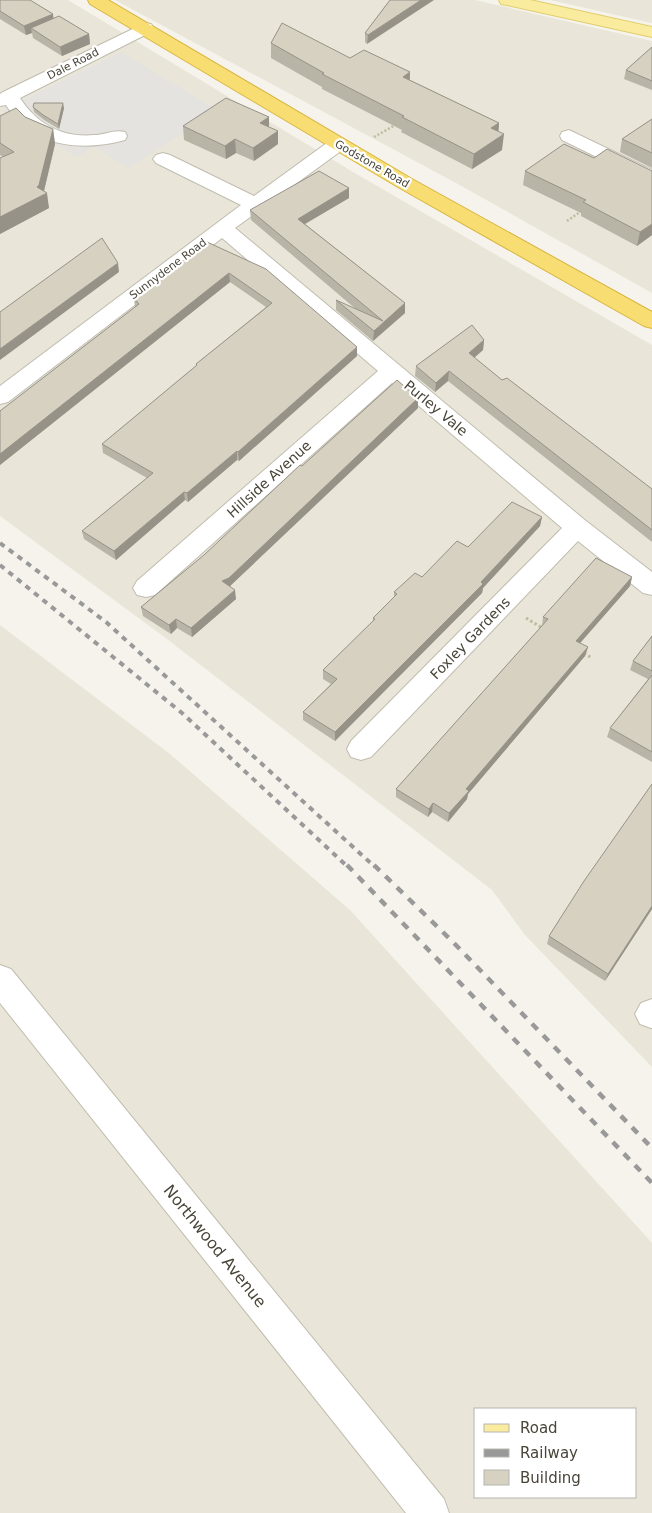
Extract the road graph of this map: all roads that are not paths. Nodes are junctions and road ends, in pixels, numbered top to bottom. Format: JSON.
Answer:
{"nodes":[{"id":1,"x":96,"y":0,"type":"edge"},
{"id":2,"x":507,"y":0,"type":"edge"},
{"id":3,"x":145,"y":28,"type":"junction"},
{"id":4,"x":652,"y":32,"type":"edge"},
{"id":5,"x":4,"y":98,"type":"edge"},
{"id":6,"x":118,"y":136,"type":"dead end"},
{"id":7,"x":569,"y":136,"type":"dead end"},
{"id":8,"x":338,"y":144,"type":"junction"},
{"id":9,"x":162,"y":159,"type":"dead end"},
{"id":10,"x":652,"y":178,"type":"edge"},
{"id":11,"x":255,"y":204,"type":"junction"},
{"id":12,"x":222,"y":228,"type":"junction"},
{"id":13,"x":652,"y":321,"type":"edge"},
{"id":14,"x":391,"y":370,"type":"junction"},
{"id":15,"x":0,"y":397,"type":"edge"},
{"id":16,"x":577,"y":527,"type":"junction"},
{"id":17,"x":652,"y":586,"type":"edge"},
{"id":18,"x":146,"y":588,"type":"dead end"},
{"id":19,"x":362,"y":748,"type":"dead end"},
{"id":20,"x":0,"y":979,"type":"edge"},
{"id":21,"x":430,"y":1513,"type":"edge"}],
"edges":[{"from":1,"to":3,"type":"highway","name":"Godstone Road"},
{"from":2,"to":4,"type":"main road"},
{"from":3,"to":5,"type":"street","name":"Dale Road"},
{"from":3,"to":8,"type":"highway","name":"Godstone Road"},
{"from":5,"to":6,"type":"street"},
{"from":7,"to":10,"type":"street"},
{"from":8,"to":11,"type":"street","name":"Sunnydene Road"},
{"from":8,"to":13,"type":"highway","name":"Godstone Road"},
{"from":9,"to":11,"type":"street"},
{"from":11,"to":12,"type":"street","name":"Sunnydene Road"},
{"from":12,"to":14,"type":"street","name":"Purley Vale"},
{"from":12,"to":15,"type":"street","name":"Sunnydene Road"},
{"from":14,"to":16,"type":"street","name":"Purley Vale"},
{"from":14,"to":18,"type":"street","name":"Hillside Avenue"},
{"from":16,"to":17,"type":"street","name":"Purley Vale"},
{"from":16,"to":19,"type":"street","name":"Foxley Gardens"},
{"from":20,"to":21,"type":"street","name":"Northwood Avenue"}]}
